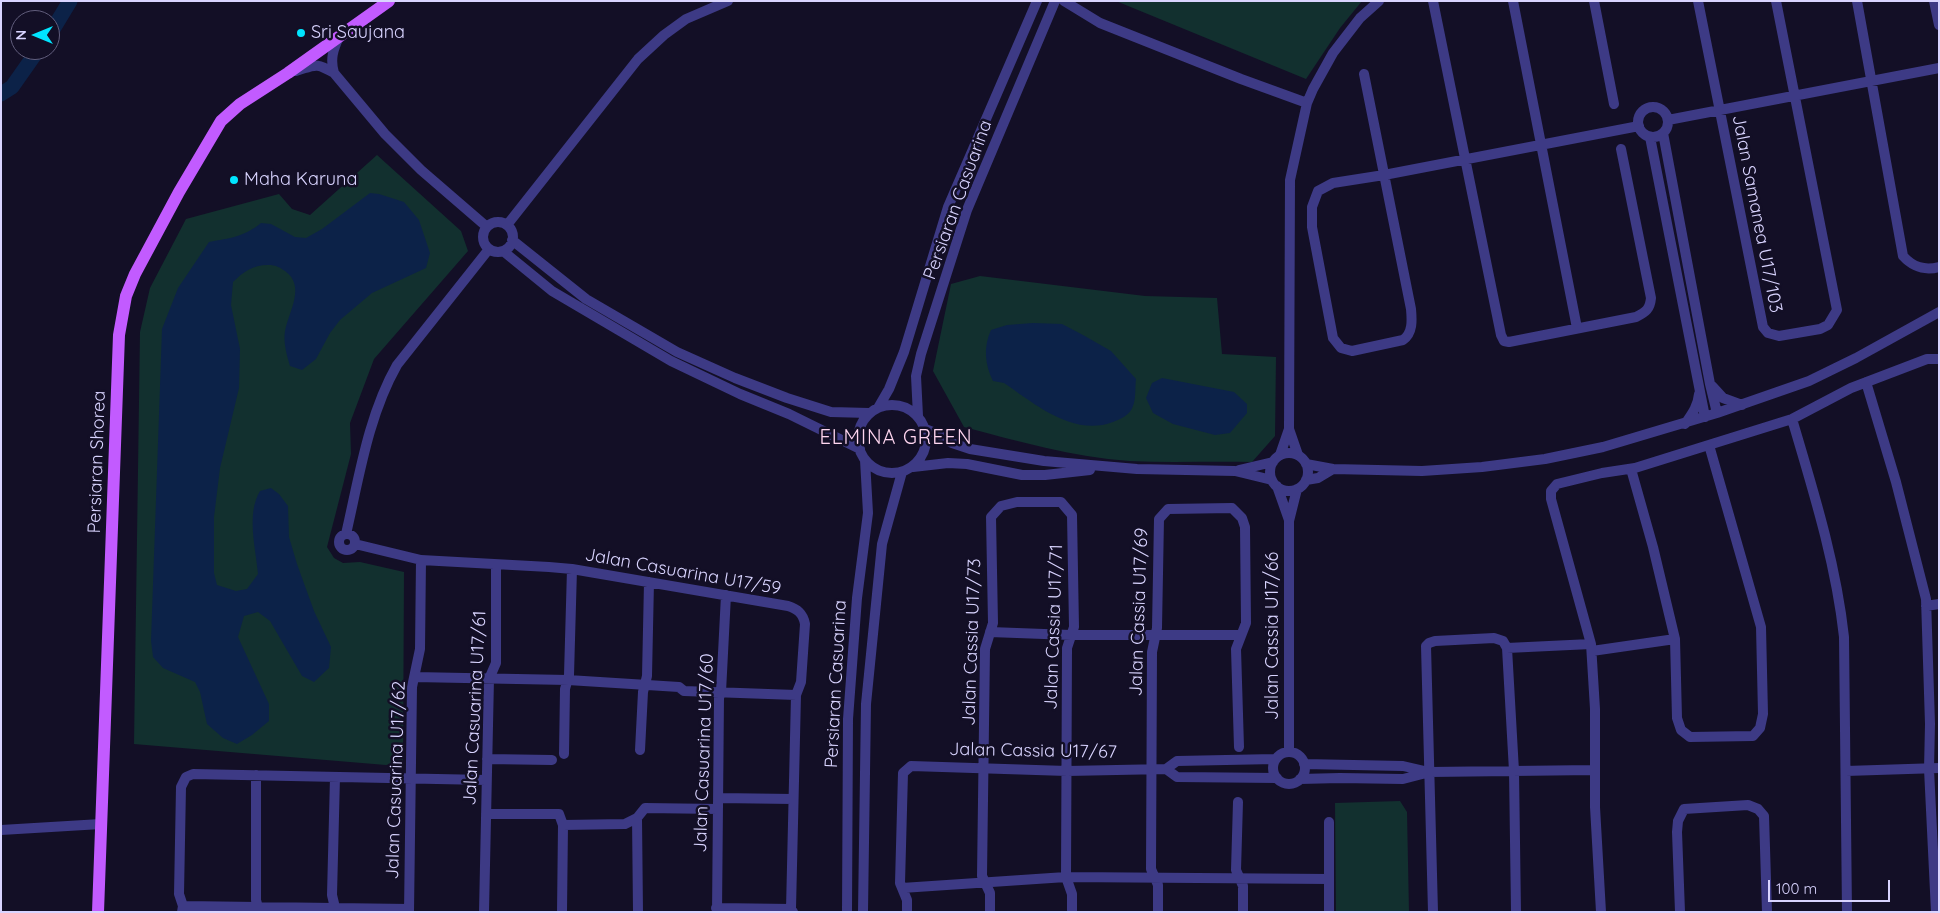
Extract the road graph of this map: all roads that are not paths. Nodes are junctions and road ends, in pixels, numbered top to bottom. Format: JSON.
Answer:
{"nodes":[{"id":1,"x":389,"y":1,"type":"edge"},
{"id":2,"x":728,"y":1,"type":"edge"},
{"id":3,"x":1037,"y":1,"type":"edge"},
{"id":4,"x":1055,"y":1,"type":"edge"},
{"id":5,"x":1064,"y":1,"type":"edge"},
{"id":6,"x":1379,"y":1,"type":"edge"},
{"id":7,"x":1434,"y":1,"type":"edge"},
{"id":8,"x":1513,"y":1,"type":"edge"},
{"id":9,"x":1594,"y":1,"type":"edge"},
{"id":10,"x":1698,"y":1,"type":"edge"},
{"id":11,"x":1776,"y":1,"type":"edge"},
{"id":12,"x":1857,"y":1,"type":"edge"},
{"id":13,"x":1934,"y":1,"type":"edge"},
{"id":14,"x":1939,"y":25,"type":"edge"},
{"id":15,"x":338,"y":37,"type":"junction"},
{"id":16,"x":1939,"y":68,"type":"edge"},
{"id":17,"x":334,"y":72,"type":"junction"},
{"id":18,"x":288,"y":73,"type":"junction"},
{"id":19,"x":1364,"y":74,"type":"dead end"},
{"id":20,"x":1873,"y":80,"type":"junction"},
{"id":21,"x":1795,"y":95,"type":"junction"},
{"id":22,"x":1308,"y":103,"type":"junction"},
{"id":23,"x":1614,"y":104,"type":"dead end"},
{"id":24,"x":1720,"y":110,"type":"junction"},
{"id":25,"x":1668,"y":120,"type":"junction"},
{"id":26,"x":1639,"y":126,"type":"junction"},
{"id":27,"x":1663,"y":133,"type":"junction"},
{"id":28,"x":1650,"y":136,"type":"junction"},
{"id":29,"x":1541,"y":144,"type":"junction"},
{"id":30,"x":1621,"y":149,"type":"dead end"},
{"id":31,"x":1465,"y":159,"type":"junction"},
{"id":32,"x":1384,"y":175,"type":"junction"},
{"id":33,"x":506,"y":226,"type":"junction"},
{"id":34,"x":487,"y":227,"type":"junction"},
{"id":35,"x":512,"y":240,"type":"junction"},
{"id":36,"x":489,"y":249,"type":"junction"},
{"id":37,"x":503,"y":251,"type":"junction"},
{"id":38,"x":1939,"y":267,"type":"edge"},
{"id":39,"x":1939,"y":312,"type":"edge"},
{"id":40,"x":1577,"y":328,"type":"junction"},
{"id":41,"x":1939,"y":359,"type":"edge"},
{"id":42,"x":1866,"y":382,"type":"junction"},
{"id":43,"x":1710,"y":384,"type":"junction"},
{"id":44,"x":1699,"y":386,"type":"junction"},
{"id":45,"x":1742,"y":405,"type":"junction"},
{"id":46,"x":874,"y":410,"type":"junction"},
{"id":47,"x":1717,"y":414,"type":"junction"},
{"id":48,"x":918,"y":416,"type":"junction"},
{"id":49,"x":1705,"y":417,"type":"junction"},
{"id":50,"x":1792,"y":419,"type":"junction"},
{"id":51,"x":1685,"y":424,"type":"junction"},
{"id":52,"x":925,"y":429,"type":"junction"},
{"id":53,"x":1289,"y":429,"type":"junction"},
{"id":54,"x":1709,"y":445,"type":"junction"},
{"id":55,"x":860,"y":449,"type":"junction"},
{"id":56,"x":1298,"y":455,"type":"junction"},
{"id":57,"x":1276,"y":459,"type":"junction"},
{"id":58,"x":865,"y":460,"type":"junction"},
{"id":59,"x":1306,"y":464,"type":"junction"},
{"id":60,"x":913,"y":466,"type":"junction"},
{"id":61,"x":1111,"y":467,"type":"junction"},
{"id":62,"x":1333,"y":469,"type":"junction"},
{"id":63,"x":1631,"y":469,"type":"junction"},
{"id":64,"x":1235,"y":471,"type":"junction"},
{"id":65,"x":902,"y":472,"type":"junction"},
{"id":66,"x":1306,"y":480,"type":"junction"},
{"id":67,"x":1275,"y":483,"type":"junction"},
{"id":68,"x":1297,"y":489,"type":"junction"},
{"id":69,"x":1017,"y":502,"type":"joint"},
{"id":70,"x":1289,"y":521,"type":"junction"},
{"id":71,"x":420,"y":560,"type":"junction"},
{"id":72,"x":496,"y":565,"type":"junction"},
{"id":73,"x":572,"y":570,"type":"junction"},
{"id":74,"x":649,"y":582,"type":"junction"},
{"id":75,"x":726,"y":595,"type":"junction"},
{"id":76,"x":1939,"y":604,"type":"edge"},
{"id":77,"x":1926,"y":606,"type":"junction"},
{"id":78,"x":990,"y":632,"type":"junction"},
{"id":79,"x":1071,"y":635,"type":"junction"},
{"id":80,"x":1156,"y":635,"type":"junction"},
{"id":81,"x":1242,"y":635,"type":"junction"},
{"id":82,"x":1675,"y":640,"type":"junction"},
{"id":83,"x":1505,"y":644,"type":"junction"},
{"id":84,"x":1591,"y":647,"type":"junction"},
{"id":85,"x":414,"y":677,"type":"junction"},
{"id":86,"x":488,"y":679,"type":"junction"},
{"id":87,"x":568,"y":680,"type":"junction"},
{"id":88,"x":644,"y":686,"type":"junction"},
{"id":89,"x":722,"y":692,"type":"junction"},
{"id":90,"x":796,"y":695,"type":"junction"},
{"id":91,"x":1239,"y":747,"type":"dead end"},
{"id":92,"x":640,"y":750,"type":"dead end"},
{"id":93,"x":1289,"y":751,"type":"junction"},
{"id":94,"x":564,"y":754,"type":"dead end"},
{"id":95,"x":487,"y":759,"type":"junction"},
{"id":96,"x":1275,"y":759,"type":"junction"},
{"id":97,"x":552,"y":760,"type":"dead end"},
{"id":98,"x":1228,"y":761,"type":"junction"},
{"id":99,"x":1304,"y":764,"type":"junction"},
{"id":100,"x":1152,"y":768,"type":"junction"},
{"id":101,"x":1166,"y":768,"type":"junction"},
{"id":102,"x":984,"y":769,"type":"junction"},
{"id":103,"x":1934,"y":769,"type":"edge"},
{"id":104,"x":1594,"y":770,"type":"junction"},
{"id":105,"x":1067,"y":771,"type":"junction"},
{"id":106,"x":1514,"y":771,"type":"junction"},
{"id":107,"x":1846,"y":771,"type":"junction"},
{"id":108,"x":1430,"y":772,"type":"junction"},
{"id":109,"x":256,"y":775,"type":"junction"},
{"id":110,"x":335,"y":777,"type":"junction"},
{"id":111,"x":409,"y":778,"type":"junction"},
{"id":112,"x":1228,"y":778,"type":"junction"},
{"id":113,"x":1277,"y":778,"type":"junction"},
{"id":114,"x":1300,"y":779,"type":"junction"},
{"id":115,"x":486,"y":780,"type":"junction"},
{"id":116,"x":718,"y":798,"type":"junction"},
{"id":117,"x":793,"y":799,"type":"junction"},
{"id":118,"x":1238,"y":802,"type":"dead end"},
{"id":119,"x":718,"y":809,"type":"junction"},
{"id":120,"x":486,"y":814,"type":"junction"},
{"id":121,"x":637,"y":818,"type":"junction"},
{"id":122,"x":1329,"y":822,"type":"dead end"},
{"id":123,"x":101,"y":824,"type":"junction"},
{"id":124,"x":563,"y":826,"type":"junction"},
{"id":125,"x":1,"y":830,"type":"edge"},
{"id":126,"x":1066,"y":877,"type":"junction"},
{"id":127,"x":1240,"y":878,"type":"junction"},
{"id":128,"x":1155,"y":879,"type":"junction"},
{"id":129,"x":1329,"y":879,"type":"junction"},
{"id":130,"x":985,"y":882,"type":"junction"},
{"id":131,"x":902,"y":888,"type":"junction"},
{"id":132,"x":1937,"y":892,"type":"edge"},
{"id":133,"x":182,"y":909,"type":"edge"},
{"id":134,"x":259,"y":909,"type":"edge"},
{"id":135,"x":336,"y":910,"type":"edge"},
{"id":136,"x":717,"y":910,"type":"edge"},
{"id":137,"x":792,"y":910,"type":"edge"},
{"id":138,"x":409,"y":911,"type":"edge"},
{"id":139,"x":98,"y":912,"type":"edge"},
{"id":140,"x":484,"y":912,"type":"edge"},
{"id":141,"x":562,"y":912,"type":"edge"},
{"id":142,"x":638,"y":912,"type":"edge"},
{"id":143,"x":847,"y":912,"type":"edge"},
{"id":144,"x":863,"y":912,"type":"edge"},
{"id":145,"x":907,"y":912,"type":"edge"},
{"id":146,"x":990,"y":912,"type":"edge"},
{"id":147,"x":1072,"y":912,"type":"edge"},
{"id":148,"x":1158,"y":912,"type":"edge"},
{"id":149,"x":1243,"y":912,"type":"edge"},
{"id":150,"x":1329,"y":912,"type":"edge"},
{"id":151,"x":1433,"y":912,"type":"edge"},
{"id":152,"x":1516,"y":912,"type":"edge"},
{"id":153,"x":1601,"y":912,"type":"edge"},
{"id":154,"x":1680,"y":912,"type":"edge"},
{"id":155,"x":1767,"y":912,"type":"edge"},
{"id":156,"x":1847,"y":912,"type":"edge"},
{"id":157,"x":1936,"y":912,"type":"edge"}],
"edges":[{"from":1,"to":15,"type":"main road"},
{"from":2,"to":33,"type":"street"},
{"from":3,"to":46,"type":"street","name":"Persiaran Casuarina"},
{"from":4,"to":48,"type":"street","name":"Persiaran Casuarina"},
{"from":5,"to":22,"type":"street"},
{"from":6,"to":22,"type":"street"},
{"from":7,"to":31,"type":"street"},
{"from":8,"to":29,"type":"street"},
{"from":9,"to":23,"type":"street"},
{"from":10,"to":24,"type":"street","name":"Jalan Samanea U17/103"},
{"from":11,"to":21,"type":"street"},
{"from":12,"to":20,"type":"street"},
{"from":13,"to":14,"type":"street"},
{"from":15,"to":17,"type":"street"},
{"from":15,"to":18,"type":"main road","name":"Persiaran Shorea"},
{"from":16,"to":20,"type":"street"},
{"from":17,"to":18,"type":"street"},
{"from":17,"to":34,"type":"street"},
{"from":18,"to":123,"type":"main road","name":"Persiaran Shorea"},
{"from":19,"to":32,"type":"street"},
{"from":20,"to":21,"type":"street"},
{"from":20,"to":38,"type":"street"},
{"from":21,"to":24,"type":"street"},
{"from":21,"to":24,"type":"street","name":"Jalan Samanea U17/103"},
{"from":22,"to":53,"type":"street"},
{"from":24,"to":25,"type":"street"},
{"from":25,"to":26,"type":"street"},
{"from":25,"to":27,"type":"street"},
{"from":26,"to":28,"type":"street"},
{"from":26,"to":29,"type":"street"},
{"from":27,"to":28,"type":"street"},
{"from":27,"to":43,"type":"street"},
{"from":28,"to":44,"type":"street"},
{"from":29,"to":31,"type":"street"},
{"from":29,"to":40,"type":"street"},
{"from":30,"to":40,"type":"street"},
{"from":31,"to":32,"type":"street"},
{"from":31,"to":40,"type":"street"},
{"from":32,"to":32,"type":"street"},
{"from":33,"to":34,"type":"street"},
{"from":33,"to":35,"type":"street"},
{"from":34,"to":36,"type":"street"},
{"from":35,"to":37,"type":"street"},
{"from":35,"to":46,"type":"street"},
{"from":36,"to":37,"type":"street"},
{"from":36,"to":71,"type":"street","name":"Jalan Casuarina U17/59"},
{"from":37,"to":55,"type":"street"},
{"from":39,"to":45,"type":"street"},
{"from":41,"to":42,"type":"street"},
{"from":42,"to":50,"type":"street"},
{"from":42,"to":77,"type":"street"},
{"from":43,"to":45,"type":"street"},
{"from":43,"to":47,"type":"street"},
{"from":44,"to":49,"type":"street"},
{"from":44,"to":51,"type":"street"},
{"from":45,"to":47,"type":"street"},
{"from":46,"to":48,"type":"street"},
{"from":46,"to":55,"type":"street"},
{"from":47,"to":49,"type":"street"},
{"from":48,"to":52,"type":"street"},
{"from":49,"to":51,"type":"street"},
{"from":50,"to":54,"type":"street"},
{"from":50,"to":107,"type":"street"},
{"from":51,"to":62,"type":"street"},
{"from":52,"to":60,"type":"street"},
{"from":52,"to":61,"type":"street"},
{"from":53,"to":56,"type":"street"},
{"from":53,"to":57,"type":"street"},
{"from":54,"to":63,"type":"street"},
{"from":54,"to":82,"type":"street"},
{"from":55,"to":58,"type":"street"},
{"from":56,"to":57,"type":"street"},
{"from":56,"to":59,"type":"street"},
{"from":57,"to":64,"type":"street"},
{"from":57,"to":67,"type":"street"},
{"from":58,"to":65,"type":"street"},
{"from":58,"to":143,"type":"street","name":"Persiaran Casuarina"},
{"from":59,"to":62,"type":"street"},
{"from":59,"to":66,"type":"street"},
{"from":60,"to":61,"type":"street"},
{"from":60,"to":65,"type":"street"},
{"from":61,"to":64,"type":"street"},
{"from":62,"to":66,"type":"street"},
{"from":63,"to":82,"type":"street"},
{"from":63,"to":84,"type":"street"},
{"from":64,"to":67,"type":"street"},
{"from":65,"to":144,"type":"street","name":"Persiaran Casuarina"},
{"from":66,"to":68,"type":"street"},
{"from":67,"to":68,"type":"street"},
{"from":67,"to":70,"type":"street","name":"Jalan Cassia U17/66"},
{"from":68,"to":70,"type":"street","name":"Jalan Cassia U17/66"},
{"from":69,"to":78,"type":"street","name":"Jalan Cassia U17/73"},
{"from":69,"to":79,"type":"street","name":"Jalan Cassia U17/71"},
{"from":70,"to":93,"type":"street","name":"Jalan Cassia U17/66"},
{"from":71,"to":72,"type":"street","name":"Jalan Casuarina U17/59"},
{"from":71,"to":85,"type":"street","name":"Jalan Casuarina U17/62"},
{"from":72,"to":73,"type":"street","name":"Jalan Casuarina U17/59"},
{"from":72,"to":86,"type":"street","name":"Jalan Casuarina U17/61"},
{"from":73,"to":74,"type":"street","name":"Jalan Casuarina U17/59"},
{"from":73,"to":87,"type":"street"},
{"from":74,"to":75,"type":"street","name":"Jalan Casuarina U17/59"},
{"from":74,"to":88,"type":"street"},
{"from":75,"to":89,"type":"street","name":"Jalan Casuarina U17/60"},
{"from":75,"to":90,"type":"street","name":"Jalan Casuarina U17/59"},
{"from":76,"to":77,"type":"street"},
{"from":77,"to":103,"type":"street"},
{"from":78,"to":79,"type":"street"},
{"from":78,"to":102,"type":"street","name":"Jalan Cassia U17/73"},
{"from":79,"to":80,"type":"street"},
{"from":79,"to":105,"type":"street","name":"Jalan Cassia U17/71"},
{"from":80,"to":81,"type":"street"},
{"from":80,"to":81,"type":"street","name":"Jalan Cassia U17/69"},
{"from":80,"to":100,"type":"street","name":"Jalan Cassia U17/69"},
{"from":81,"to":91,"type":"street"},
{"from":82,"to":84,"type":"street"},
{"from":83,"to":84,"type":"street"},
{"from":83,"to":106,"type":"street"},
{"from":83,"to":108,"type":"street"},
{"from":84,"to":104,"type":"street"},
{"from":85,"to":86,"type":"street"},
{"from":85,"to":111,"type":"street","name":"Jalan Casuarina U17/62"},
{"from":86,"to":87,"type":"street"},
{"from":86,"to":95,"type":"street","name":"Jalan Casuarina U17/61"},
{"from":87,"to":88,"type":"street"},
{"from":87,"to":94,"type":"street"},
{"from":88,"to":89,"type":"street"},
{"from":88,"to":92,"type":"street"},
{"from":89,"to":90,"type":"street"},
{"from":89,"to":116,"type":"street","name":"Jalan Casuarina U17/60"},
{"from":90,"to":117,"type":"street","name":"Jalan Casuarina U17/59"},
{"from":93,"to":96,"type":"street"},
{"from":93,"to":99,"type":"street"},
{"from":95,"to":97,"type":"street"},
{"from":95,"to":115,"type":"street","name":"Jalan Casuarina U17/61"},
{"from":96,"to":98,"type":"street","name":"Jalan Cassia U17/67"},
{"from":96,"to":113,"type":"street"},
{"from":98,"to":101,"type":"street","name":"Jalan Cassia U17/67"},
{"from":98,"to":112,"type":"street"},
{"from":99,"to":108,"type":"street"},
{"from":99,"to":114,"type":"street"},
{"from":100,"to":101,"type":"street","name":"Jalan Cassia U17/67"},
{"from":100,"to":105,"type":"street","name":"Jalan Cassia U17/67"},
{"from":100,"to":128,"type":"street","name":"Jalan Cassia U17/69"},
{"from":101,"to":112,"type":"street","name":"Jalan Cassia U17/67"},
{"from":102,"to":105,"type":"street","name":"Jalan Cassia U17/67"},
{"from":102,"to":130,"type":"street","name":"Jalan Cassia U17/73"},
{"from":102,"to":131,"type":"street","name":"Jalan Cassia U17/67"},
{"from":103,"to":107,"type":"street"},
{"from":103,"to":132,"type":"street"},
{"from":104,"to":106,"type":"street"},
{"from":104,"to":153,"type":"street"},
{"from":105,"to":126,"type":"street","name":"Jalan Cassia U17/71"},
{"from":106,"to":108,"type":"street"},
{"from":106,"to":152,"type":"street"},
{"from":107,"to":156,"type":"street"},
{"from":108,"to":114,"type":"street"},
{"from":108,"to":151,"type":"street"},
{"from":109,"to":110,"type":"street"},
{"from":109,"to":133,"type":"street"},
{"from":109,"to":134,"type":"street"},
{"from":110,"to":111,"type":"street"},
{"from":110,"to":135,"type":"street"},
{"from":111,"to":115,"type":"street"},
{"from":111,"to":138,"type":"street","name":"Jalan Casuarina U17/62"},
{"from":112,"to":113,"type":"street","name":"Jalan Cassia U17/67"},
{"from":113,"to":114,"type":"street"},
{"from":115,"to":120,"type":"street","name":"Jalan Casuarina U17/61"},
{"from":116,"to":117,"type":"street"},
{"from":116,"to":119,"type":"street","name":"Jalan Casuarina U17/60"},
{"from":117,"to":137,"type":"street","name":"Jalan Casuarina U17/59"},
{"from":118,"to":127,"type":"street"},
{"from":119,"to":121,"type":"street"},
{"from":119,"to":136,"type":"street","name":"Jalan Casuarina U17/60"},
{"from":120,"to":124,"type":"street"},
{"from":120,"to":140,"type":"street","name":"Jalan Casuarina U17/61"},
{"from":121,"to":124,"type":"street"},
{"from":121,"to":142,"type":"street"},
{"from":122,"to":129,"type":"street"},
{"from":123,"to":125,"type":"street"},
{"from":123,"to":139,"type":"main road","name":"Persiaran Shorea"},
{"from":124,"to":141,"type":"street"},
{"from":126,"to":128,"type":"street"},
{"from":126,"to":130,"type":"street"},
{"from":126,"to":147,"type":"street","name":"Jalan Cassia U17/71"},
{"from":127,"to":128,"type":"street"},
{"from":127,"to":129,"type":"street"},
{"from":127,"to":149,"type":"street"},
{"from":128,"to":148,"type":"street","name":"Jalan Cassia U17/69"},
{"from":129,"to":150,"type":"street"},
{"from":130,"to":131,"type":"street"},
{"from":130,"to":146,"type":"street","name":"Jalan Cassia U17/73"},
{"from":131,"to":145,"type":"street"},
{"from":132,"to":157,"type":"street"},
{"from":133,"to":134,"type":"street"},
{"from":134,"to":135,"type":"street"},
{"from":135,"to":138,"type":"street"},
{"from":136,"to":137,"type":"street"},
{"from":154,"to":155,"type":"street"}]}
